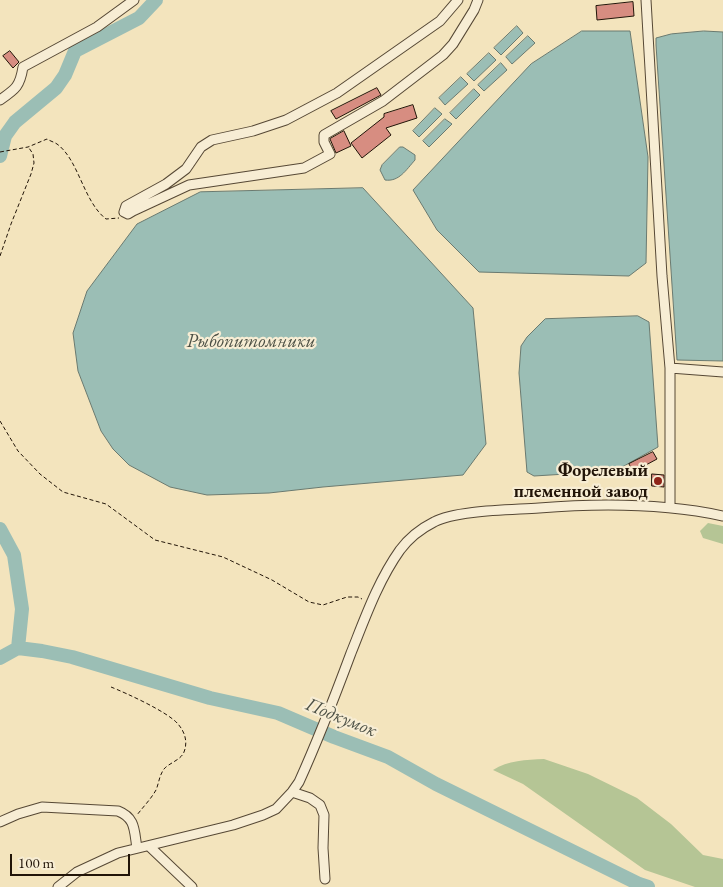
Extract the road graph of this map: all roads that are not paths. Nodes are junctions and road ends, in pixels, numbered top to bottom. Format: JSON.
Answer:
{"nodes":[{"id":1,"x":134,"y":0,"type":"edge"},
{"id":2,"x":458,"y":0,"type":"edge"},
{"id":3,"x":478,"y":0,"type":"edge"},
{"id":4,"x":646,"y":0,"type":"edge"},
{"id":5,"x":0,"y":100,"type":"edge"},
{"id":6,"x":670,"y":368,"type":"junction"},
{"id":7,"x":723,"y":372,"type":"edge"},
{"id":8,"x":670,"y":507,"type":"junction"},
{"id":9,"x":723,"y":516,"type":"edge"},
{"id":10,"x":292,"y":792,"type":"junction"},
{"id":11,"x":0,"y":822,"type":"edge"},
{"id":12,"x":150,"y":846,"type":"junction"},
{"id":13,"x":137,"y":848,"type":"junction"},
{"id":14,"x":325,"y":879,"type":"dead end"},
{"id":15,"x":58,"y":887,"type":"edge"},
{"id":16,"x":192,"y":887,"type":"edge"}],
"edges":[{"from":1,"to":5,"type":"street"},
{"from":2,"to":3,"type":"street"},
{"from":4,"to":6,"type":"street"},
{"from":6,"to":7,"type":"street"},
{"from":6,"to":8,"type":"street"},
{"from":8,"to":9,"type":"street"},
{"from":8,"to":10,"type":"street"},
{"from":10,"to":12,"type":"street"},
{"from":10,"to":14,"type":"street"},
{"from":11,"to":13,"type":"street"},
{"from":12,"to":13,"type":"street"},
{"from":12,"to":16,"type":"street"},
{"from":13,"to":15,"type":"street"}]}
